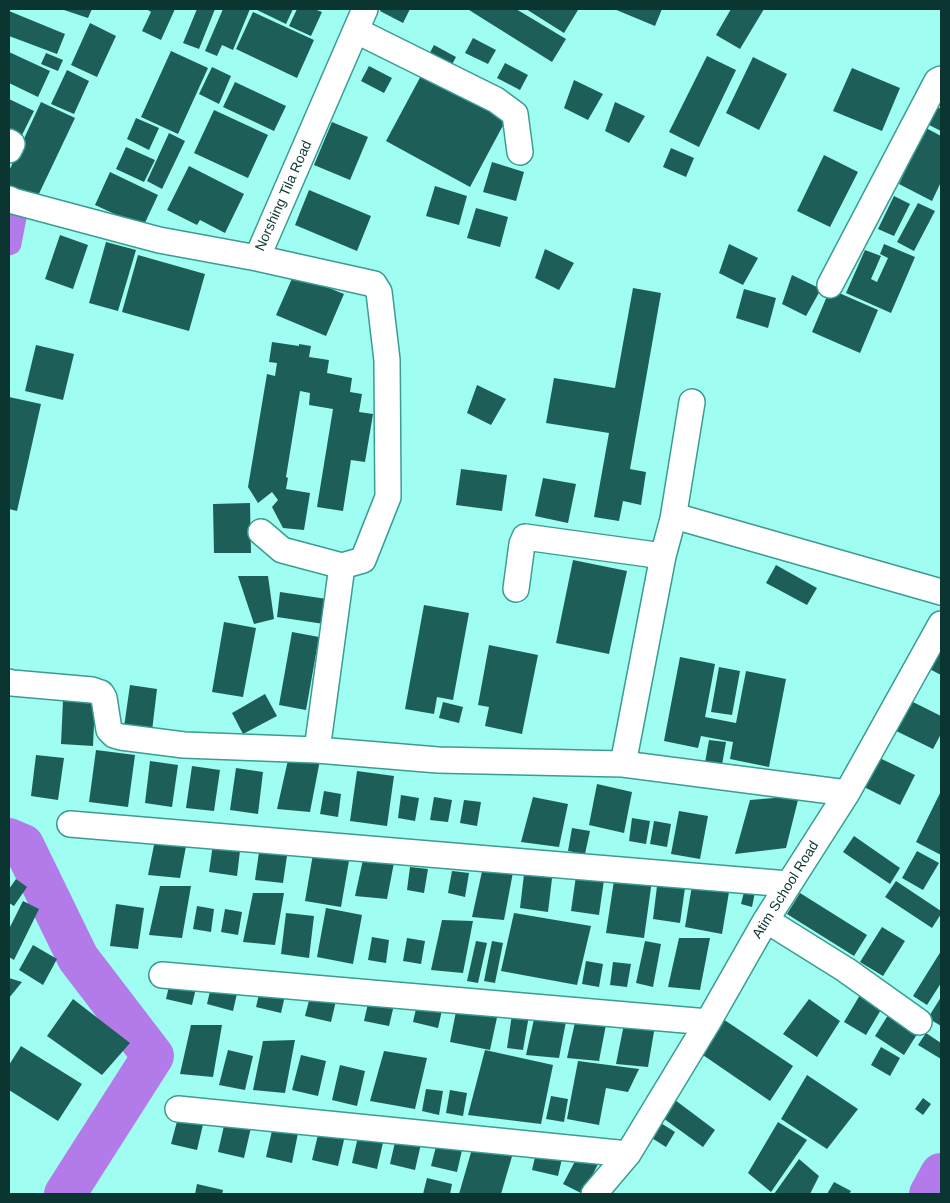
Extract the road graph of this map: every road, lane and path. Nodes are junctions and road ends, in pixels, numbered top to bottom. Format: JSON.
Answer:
{"nodes":[{"id":1,"x":361,"y":20,"type":"edge"},
{"id":2,"x":941,"y":79,"type":"edge"},
{"id":3,"x":9,"y":142,"type":"edge"},
{"id":4,"x":9,"y":150,"type":"edge"},
{"id":5,"x":520,"y":152,"type":"dead end"},
{"id":6,"x":9,"y":198,"type":"edge"},
{"id":7,"x":258,"y":258,"type":"junction"},
{"id":8,"x":830,"y":285,"type":"dead end"},
{"id":9,"x":692,"y":402,"type":"dead end"},
{"id":10,"x":673,"y":519,"type":"junction"},
{"id":11,"x":261,"y":532,"type":"dead end"},
{"id":12,"x":663,"y":556,"type":"junction"},
{"id":13,"x":342,"y":566,"type":"junction"},
{"id":14,"x":516,"y":589,"type":"dead end"},
{"id":15,"x":941,"y":592,"type":"edge"},
{"id":16,"x":941,"y":624,"type":"edge"},
{"id":17,"x":9,"y":682,"type":"edge"},
{"id":18,"x":317,"y":750,"type":"junction"},
{"id":19,"x":623,"y":764,"type":"junction"},
{"id":20,"x":847,"y":793,"type":"junction"},
{"id":21,"x":70,"y":824,"type":"dead end"},
{"id":22,"x":788,"y":884,"type":"junction"},
{"id":23,"x":766,"y":920,"type":"junction"},
{"id":24,"x":162,"y":975,"type":"dead end"},
{"id":25,"x":708,"y":1022,"type":"junction"},
{"id":26,"x":919,"y":1022,"type":"dead end"},
{"id":27,"x":178,"y":1109,"type":"dead end"},
{"id":28,"x":628,"y":1154,"type":"junction"},
{"id":29,"x":594,"y":1194,"type":"edge"}],
"edges":[{"from":1,"to":5,"type":"street"},
{"from":1,"to":7,"type":"street","name":"Norshing Tila Road"},
{"from":2,"to":8,"type":"street"},
{"from":3,"to":4,"type":"street"},
{"from":6,"to":7,"type":"street","name":"Norshing Tila Road"},
{"from":7,"to":13,"type":"street"},
{"from":9,"to":10,"type":"street"},
{"from":10,"to":12,"type":"street"},
{"from":10,"to":15,"type":"street"},
{"from":11,"to":13,"type":"street"},
{"from":12,"to":14,"type":"street"},
{"from":12,"to":19,"type":"street"},
{"from":13,"to":18,"type":"street"},
{"from":16,"to":20,"type":"street","name":"Atim School Road"},
{"from":17,"to":18,"type":"street"},
{"from":18,"to":19,"type":"street"},
{"from":19,"to":20,"type":"street"},
{"from":20,"to":22,"type":"street","name":"Atim School Road"},
{"from":21,"to":22,"type":"street"},
{"from":22,"to":23,"type":"street","name":"Atim School Road"},
{"from":23,"to":25,"type":"street","name":"Atim School Road"},
{"from":23,"to":26,"type":"street"},
{"from":24,"to":25,"type":"street"},
{"from":25,"to":28,"type":"street","name":"Atim School Road"},
{"from":27,"to":28,"type":"street"},
{"from":28,"to":29,"type":"street","name":"Atim School Road"}]}
